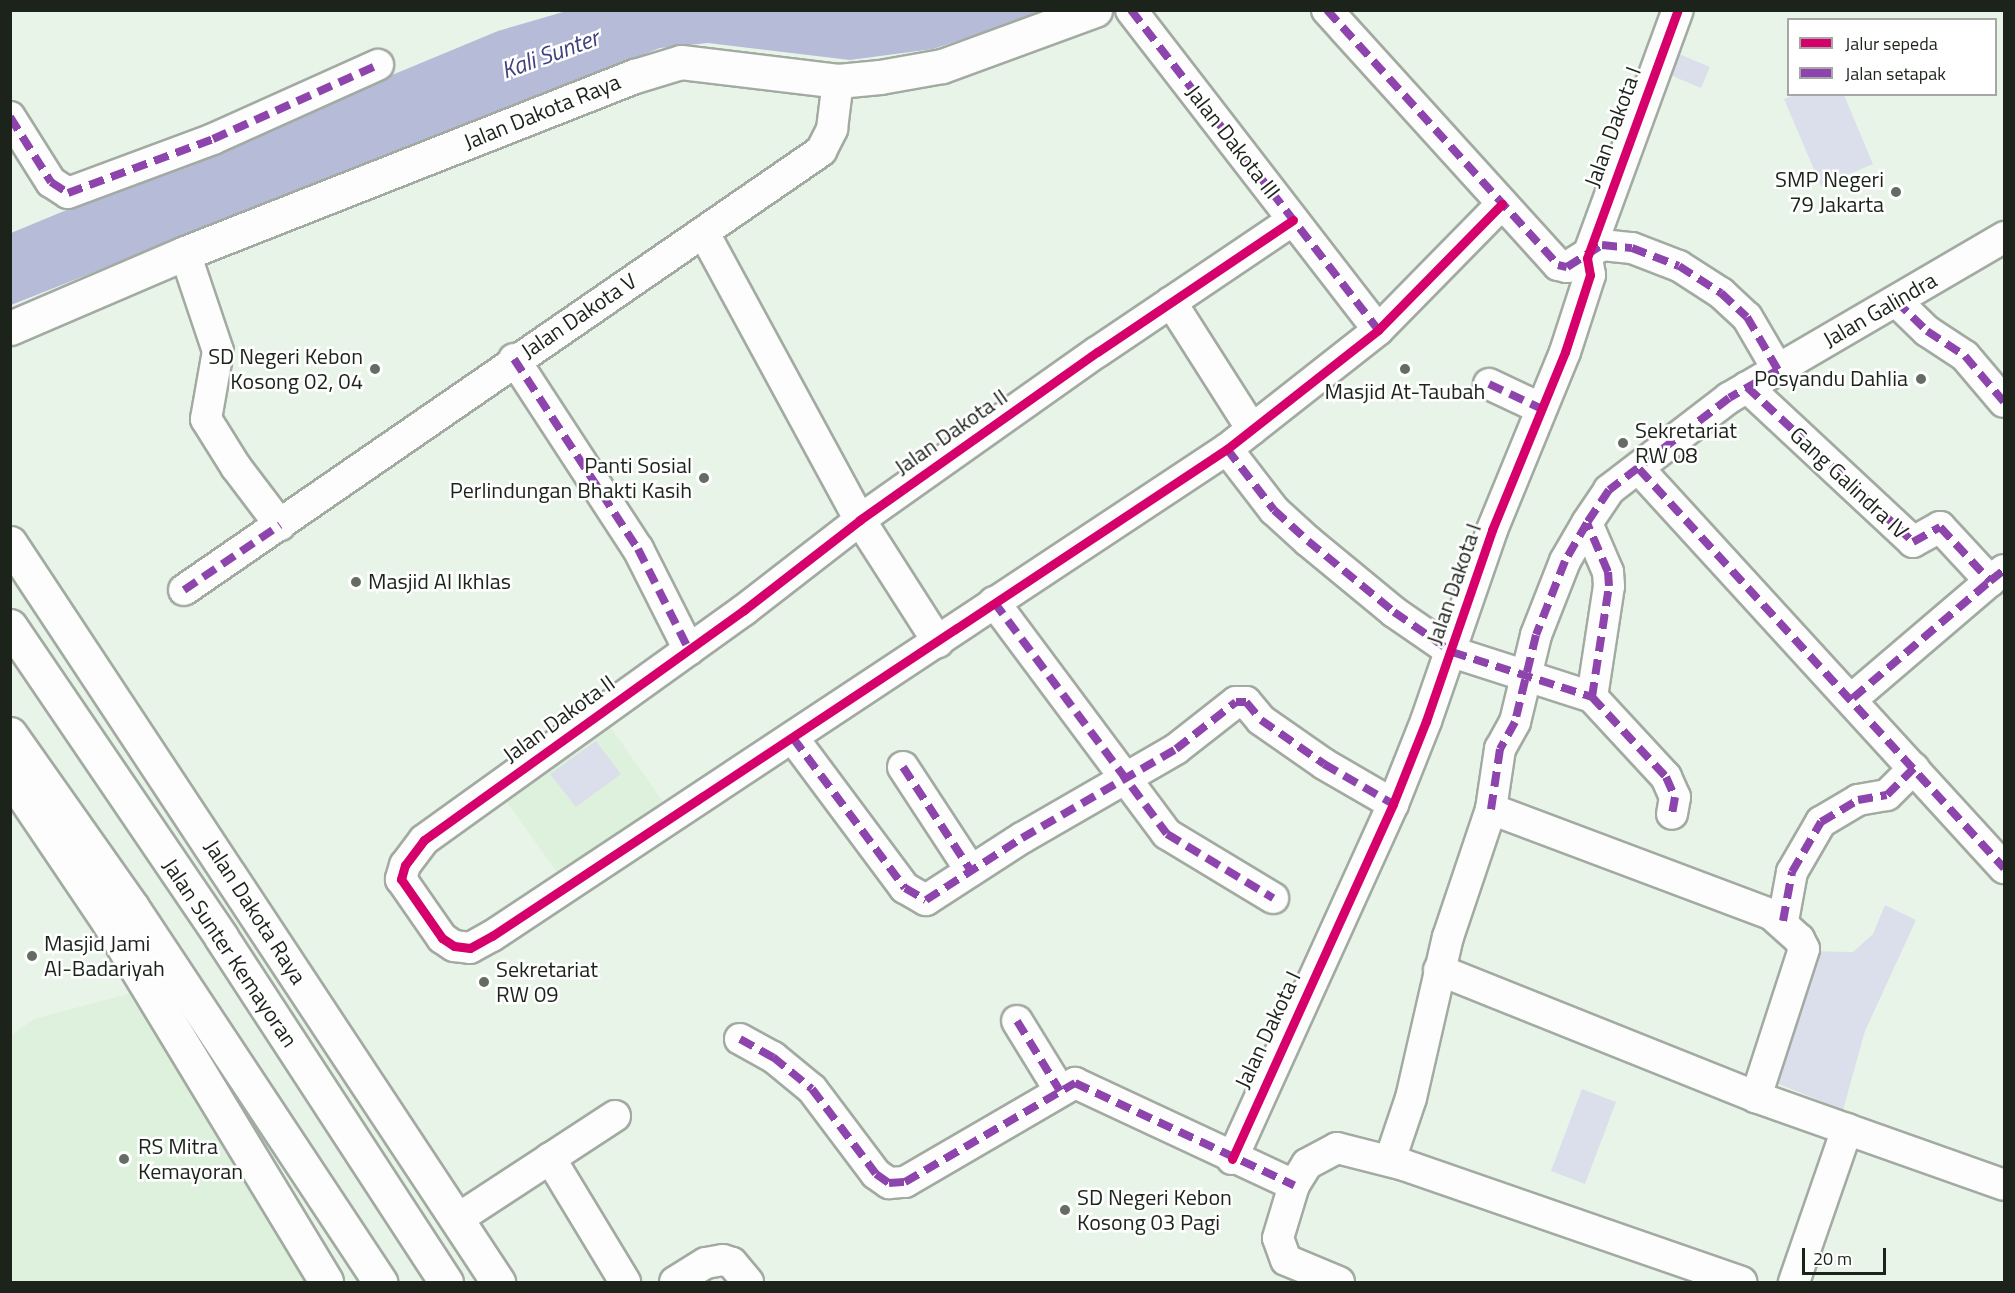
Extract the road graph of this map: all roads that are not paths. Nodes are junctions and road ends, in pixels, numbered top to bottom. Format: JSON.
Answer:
{"nodes":[{"id":1,"x":1095,"y":10,"type":"edge"},
{"id":2,"x":1131,"y":10,"type":"edge"},
{"id":3,"x":1327,"y":10,"type":"edge"},
{"id":4,"x":1678,"y":10,"type":"edge"},
{"id":5,"x":378,"y":65,"type":"dead end"},
{"id":6,"x":838,"y":81,"type":"junction"},
{"id":7,"x":10,"y":117,"type":"edge"},
{"id":8,"x":1502,"y":204,"type":"junction"},
{"id":9,"x":1293,"y":220,"type":"junction"},
{"id":10,"x":704,"y":233,"type":"junction"},
{"id":11,"x":2004,"y":237,"type":"edge"},
{"id":12,"x":185,"y":254,"type":"junction"},
{"id":13,"x":1587,"y":258,"type":"junction"},
{"id":14,"x":1896,"y":301,"type":"junction"},
{"id":15,"x":1171,"y":302,"type":"junction"},
{"id":16,"x":10,"y":328,"type":"edge"},
{"id":17,"x":1378,"y":330,"type":"junction"},
{"id":18,"x":514,"y":359,"type":"junction"},
{"id":19,"x":1778,"y":370,"type":"junction"},
{"id":20,"x":1489,"y":384,"type":"dead end"},
{"id":21,"x":1747,"y":387,"type":"junction"},
{"id":22,"x":2004,"y":402,"type":"edge"},
{"id":23,"x":1540,"y":408,"type":"junction"},
{"id":24,"x":1252,"y":429,"type":"junction"},
{"id":25,"x":1227,"y":449,"type":"junction"},
{"id":26,"x":1639,"y":469,"type":"junction"},
{"id":27,"x":860,"y":520,"type":"junction"},
{"id":28,"x":1587,"y":523,"type":"junction"},
{"id":29,"x":280,"y":525,"type":"junction"},
{"id":30,"x":10,"y":543,"type":"edge"},
{"id":31,"x":1997,"y":576,"type":"edge"},
{"id":32,"x":184,"y":590,"type":"dead end"},
{"id":33,"x":994,"y":602,"type":"junction"},
{"id":34,"x":938,"y":642,"type":"junction"},
{"id":35,"x":15,"y":644,"type":"edge"},
{"id":36,"x":689,"y":650,"type":"junction"},
{"id":37,"x":1452,"y":652,"type":"junction"},
{"id":38,"x":1527,"y":673,"type":"junction"},
{"id":39,"x":1592,"y":697,"type":"junction"},
{"id":40,"x":1853,"y":698,"type":"junction"},
{"id":41,"x":10,"y":734,"type":"edge"},
{"id":42,"x":793,"y":738,"type":"junction"},
{"id":43,"x":903,"y":767,"type":"dead end"},
{"id":44,"x":1914,"y":768,"type":"junction"},
{"id":45,"x":10,"y":776,"type":"edge"},
{"id":46,"x":1125,"y":778,"type":"junction"},
{"id":47,"x":1393,"y":804,"type":"junction"},
{"id":48,"x":1491,"y":809,"type":"junction"},
{"id":49,"x":1672,"y":814,"type":"dead end"},
{"id":50,"x":156,"y":841,"type":"junction"},
{"id":51,"x":2004,"y":868,"type":"edge"},
{"id":52,"x":226,"y":869,"type":"junction"},
{"id":53,"x":971,"y":871,"type":"junction"},
{"id":54,"x":1273,"y":898,"type":"dead end"},
{"id":55,"x":121,"y":915,"type":"junction"},
{"id":56,"x":1783,"y":921,"type":"junction"},
{"id":57,"x":1439,"y":970,"type":"junction"},
{"id":58,"x":1017,"y":1021,"type":"dead end"},
{"id":59,"x":740,"y":1039,"type":"dead end"},
{"id":60,"x":1060,"y":1091,"type":"junction"},
{"id":61,"x":1756,"y":1097,"type":"junction"},
{"id":62,"x":615,"y":1116,"type":"dead end"},
{"id":63,"x":1847,"y":1129,"type":"junction"},
{"id":64,"x":550,"y":1158,"type":"junction"},
{"id":65,"x":1232,"y":1159,"type":"junction"},
{"id":66,"x":1390,"y":1160,"type":"junction"},
{"id":67,"x":1294,"y":1185,"type":"junction"},
{"id":68,"x":2004,"y":1185,"type":"edge"},
{"id":69,"x":456,"y":1220,"type":"junction"},
{"id":70,"x":326,"y":1282,"type":"edge"},
{"id":71,"x":380,"y":1282,"type":"edge"},
{"id":72,"x":446,"y":1282,"type":"edge"},
{"id":73,"x":498,"y":1282,"type":"edge"},
{"id":74,"x":625,"y":1282,"type":"edge"},
{"id":75,"x":675,"y":1282,"type":"edge"},
{"id":76,"x":748,"y":1282,"type":"edge"},
{"id":77,"x":1339,"y":1282,"type":"edge"},
{"id":78,"x":1741,"y":1282,"type":"edge"},
{"id":79,"x":1794,"y":1282,"type":"edge"}],
"edges":[{"from":1,"to":6,"type":"main road","name":"Jalan Dakota Raya"},
{"from":2,"to":9,"type":"street","name":"Jalan Dakota III"},
{"from":3,"to":8,"type":"street"},
{"from":4,"to":13,"type":"street","name":"Jalan Dakota I"},
{"from":5,"to":7,"type":"street"},
{"from":6,"to":10,"type":"street","name":"Jalan Dakota V"},
{"from":6,"to":12,"type":"main road","name":"Jalan Dakota Raya"},
{"from":8,"to":13,"type":"street"},
{"from":8,"to":17,"type":"street","name":"Jalan Dakota II"},
{"from":9,"to":15,"type":"street","name":"Jalan Dakota II"},
{"from":9,"to":17,"type":"street","name":"Jalan Dakota III"},
{"from":10,"to":18,"type":"street","name":"Jalan Dakota V"},
{"from":10,"to":27,"type":"street"},
{"from":11,"to":14,"type":"street","name":"Jalan Galindra"},
{"from":12,"to":16,"type":"main road","name":"Jalan Dakota Raya"},
{"from":12,"to":29,"type":"street"},
{"from":13,"to":19,"type":"street"},
{"from":13,"to":23,"type":"street","name":"Jalan Dakota I"},
{"from":14,"to":19,"type":"street","name":"Jalan Galindra"},
{"from":14,"to":22,"type":"street"},
{"from":15,"to":24,"type":"street"},
{"from":15,"to":27,"type":"street","name":"Jalan Dakota II"},
{"from":17,"to":24,"type":"street","name":"Jalan Dakota II"},
{"from":18,"to":29,"type":"street","name":"Jalan Dakota V"},
{"from":18,"to":36,"type":"street"},
{"from":19,"to":21,"type":"street","name":"Jalan Galindra"},
{"from":20,"to":23,"type":"street"},
{"from":21,"to":26,"type":"street","name":"Jalan Galindra"},
{"from":21,"to":31,"type":"street","name":"Gang Galindra IV"},
{"from":23,"to":37,"type":"street","name":"Jalan Dakota I"},
{"from":24,"to":25,"type":"street","name":"Jalan Dakota II"},
{"from":25,"to":33,"type":"street","name":"Jalan Dakota II"},
{"from":25,"to":37,"type":"street"},
{"from":26,"to":28,"type":"street","name":"Jalan Galindra"},
{"from":26,"to":40,"type":"street"},
{"from":27,"to":34,"type":"street"},
{"from":27,"to":36,"type":"street","name":"Jalan Dakota II"},
{"from":28,"to":38,"type":"street","name":"Jalan Galindra"},
{"from":28,"to":39,"type":"street"},
{"from":29,"to":32,"type":"street","name":"Jalan Dakota V"},
{"from":30,"to":52,"type":"main road","name":"Jalan Dakota Raya"},
{"from":31,"to":40,"type":"street"},
{"from":33,"to":34,"type":"street","name":"Jalan Dakota II"},
{"from":33,"to":46,"type":"street"},
{"from":34,"to":42,"type":"street","name":"Jalan Dakota II"},
{"from":35,"to":50,"type":"main road","name":"Jalan Sunter Kemayoran"},
{"from":36,"to":42,"type":"street","name":"Jalan Dakota II"},
{"from":37,"to":38,"type":"street"},
{"from":37,"to":47,"type":"street","name":"Jalan Dakota I"},
{"from":38,"to":39,"type":"street"},
{"from":38,"to":48,"type":"street","name":"Jalan Galindra"},
{"from":39,"to":49,"type":"street"},
{"from":40,"to":44,"type":"street"},
{"from":41,"to":55,"type":"main road"},
{"from":42,"to":53,"type":"street"},
{"from":43,"to":53,"type":"street"},
{"from":44,"to":51,"type":"street"},
{"from":44,"to":56,"type":"street"},
{"from":45,"to":55,"type":"main road"},
{"from":46,"to":47,"type":"street"},
{"from":46,"to":53,"type":"street"},
{"from":46,"to":54,"type":"street"},
{"from":47,"to":65,"type":"street","name":"Jalan Dakota I"},
{"from":48,"to":56,"type":"street"},
{"from":48,"to":57,"type":"street","name":"Jalan Galindra"},
{"from":50,"to":52,"type":"main road"},
{"from":50,"to":72,"type":"main road","name":"Jalan Sunter Kemayoran"},
{"from":52,"to":69,"type":"main road","name":"Jalan Dakota Raya"},
{"from":55,"to":70,"type":"main road"},
{"from":55,"to":71,"type":"main road"},
{"from":56,"to":61,"type":"street"},
{"from":57,"to":61,"type":"street"},
{"from":57,"to":66,"type":"street","name":"Jalan Galindra"},
{"from":58,"to":60,"type":"street"},
{"from":59,"to":60,"type":"street"},
{"from":60,"to":65,"type":"street"},
{"from":61,"to":63,"type":"street"},
{"from":62,"to":64,"type":"street"},
{"from":63,"to":68,"type":"street"},
{"from":63,"to":79,"type":"street"},
{"from":64,"to":69,"type":"street"},
{"from":64,"to":74,"type":"street"},
{"from":65,"to":67,"type":"street"},
{"from":66,"to":67,"type":"street"},
{"from":66,"to":78,"type":"street"},
{"from":67,"to":77,"type":"street"},
{"from":69,"to":73,"type":"main road","name":"Jalan Dakota Raya"},
{"from":75,"to":76,"type":"street"}]}
